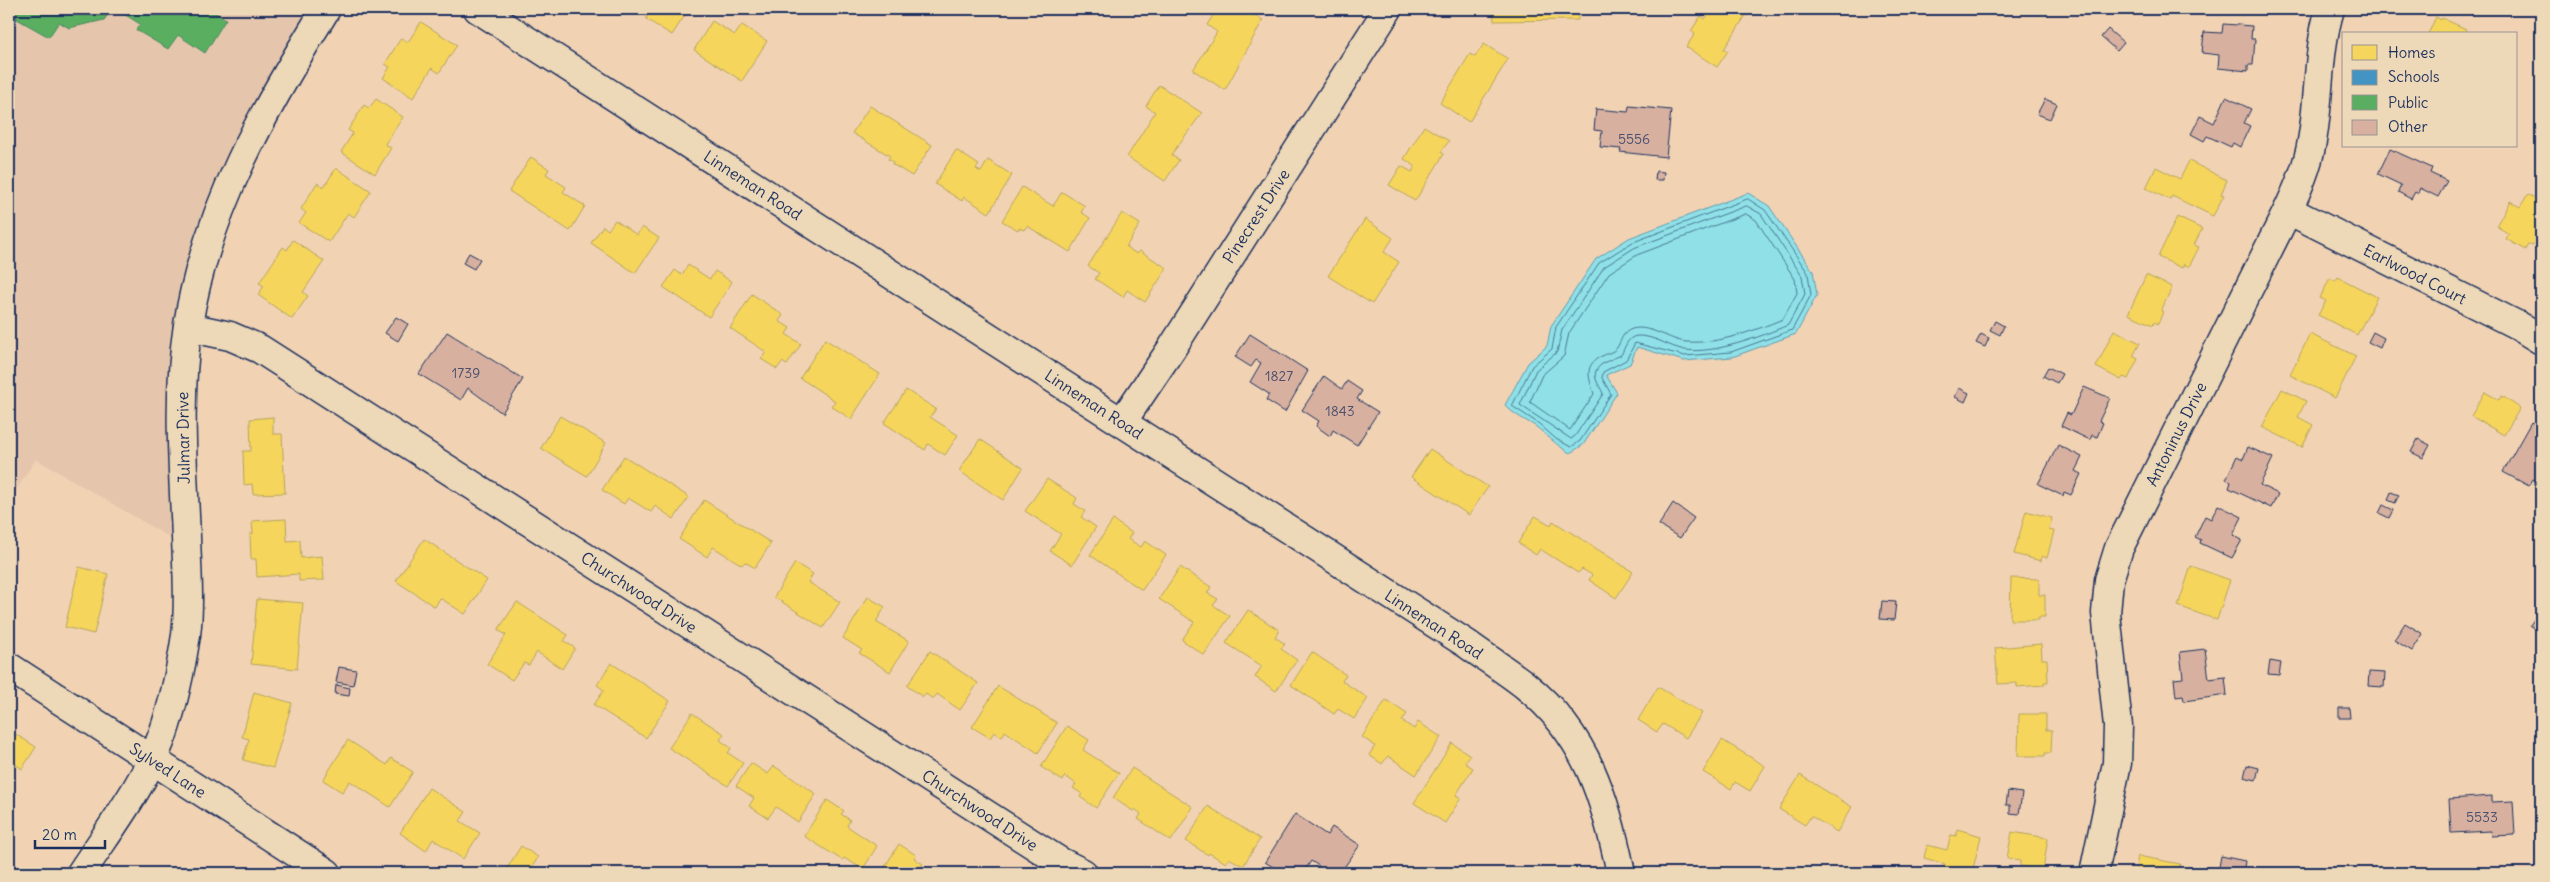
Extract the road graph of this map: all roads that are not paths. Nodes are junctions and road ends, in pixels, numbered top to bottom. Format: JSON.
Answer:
{"nodes":[{"id":1,"x":326,"y":9,"type":"edge"},
{"id":2,"x":478,"y":9,"type":"edge"},
{"id":3,"x":1388,"y":9,"type":"edge"},
{"id":4,"x":2330,"y":9,"type":"edge"},
{"id":5,"x":2288,"y":210,"type":"junction"},
{"id":6,"x":188,"y":327,"type":"junction"},
{"id":7,"x":2541,"y":340,"type":"edge"},
{"id":8,"x":1122,"y":422,"type":"junction"},
{"id":9,"x":9,"y":667,"type":"edge"},
{"id":10,"x":153,"y":760,"type":"junction"},
{"id":11,"x":81,"y":873,"type":"edge"},
{"id":12,"x":327,"y":873,"type":"edge"},
{"id":13,"x":1083,"y":873,"type":"edge"},
{"id":14,"x":1621,"y":873,"type":"edge"},
{"id":15,"x":2094,"y":873,"type":"edge"}],
"edges":[{"from":1,"to":6,"type":"street","name":"Julmar Drive"},
{"from":2,"to":8,"type":"street","name":"Linneman Road"},
{"from":3,"to":8,"type":"street","name":"Pinecrest Drive"},
{"from":4,"to":5,"type":"street","name":"Antoninus Drive"},
{"from":5,"to":7,"type":"street","name":"Earlwood Court"},
{"from":5,"to":15,"type":"street","name":"Antoninus Drive"},
{"from":6,"to":10,"type":"street","name":"Julmar Drive"},
{"from":6,"to":13,"type":"street","name":"Churchwood Drive"},
{"from":8,"to":14,"type":"street","name":"Linneman Road"},
{"from":9,"to":10,"type":"street","name":"Sylved Lane"},
{"from":10,"to":11,"type":"street","name":"Julmar Drive"},
{"from":10,"to":12,"type":"street","name":"Sylved Lane"}]}
